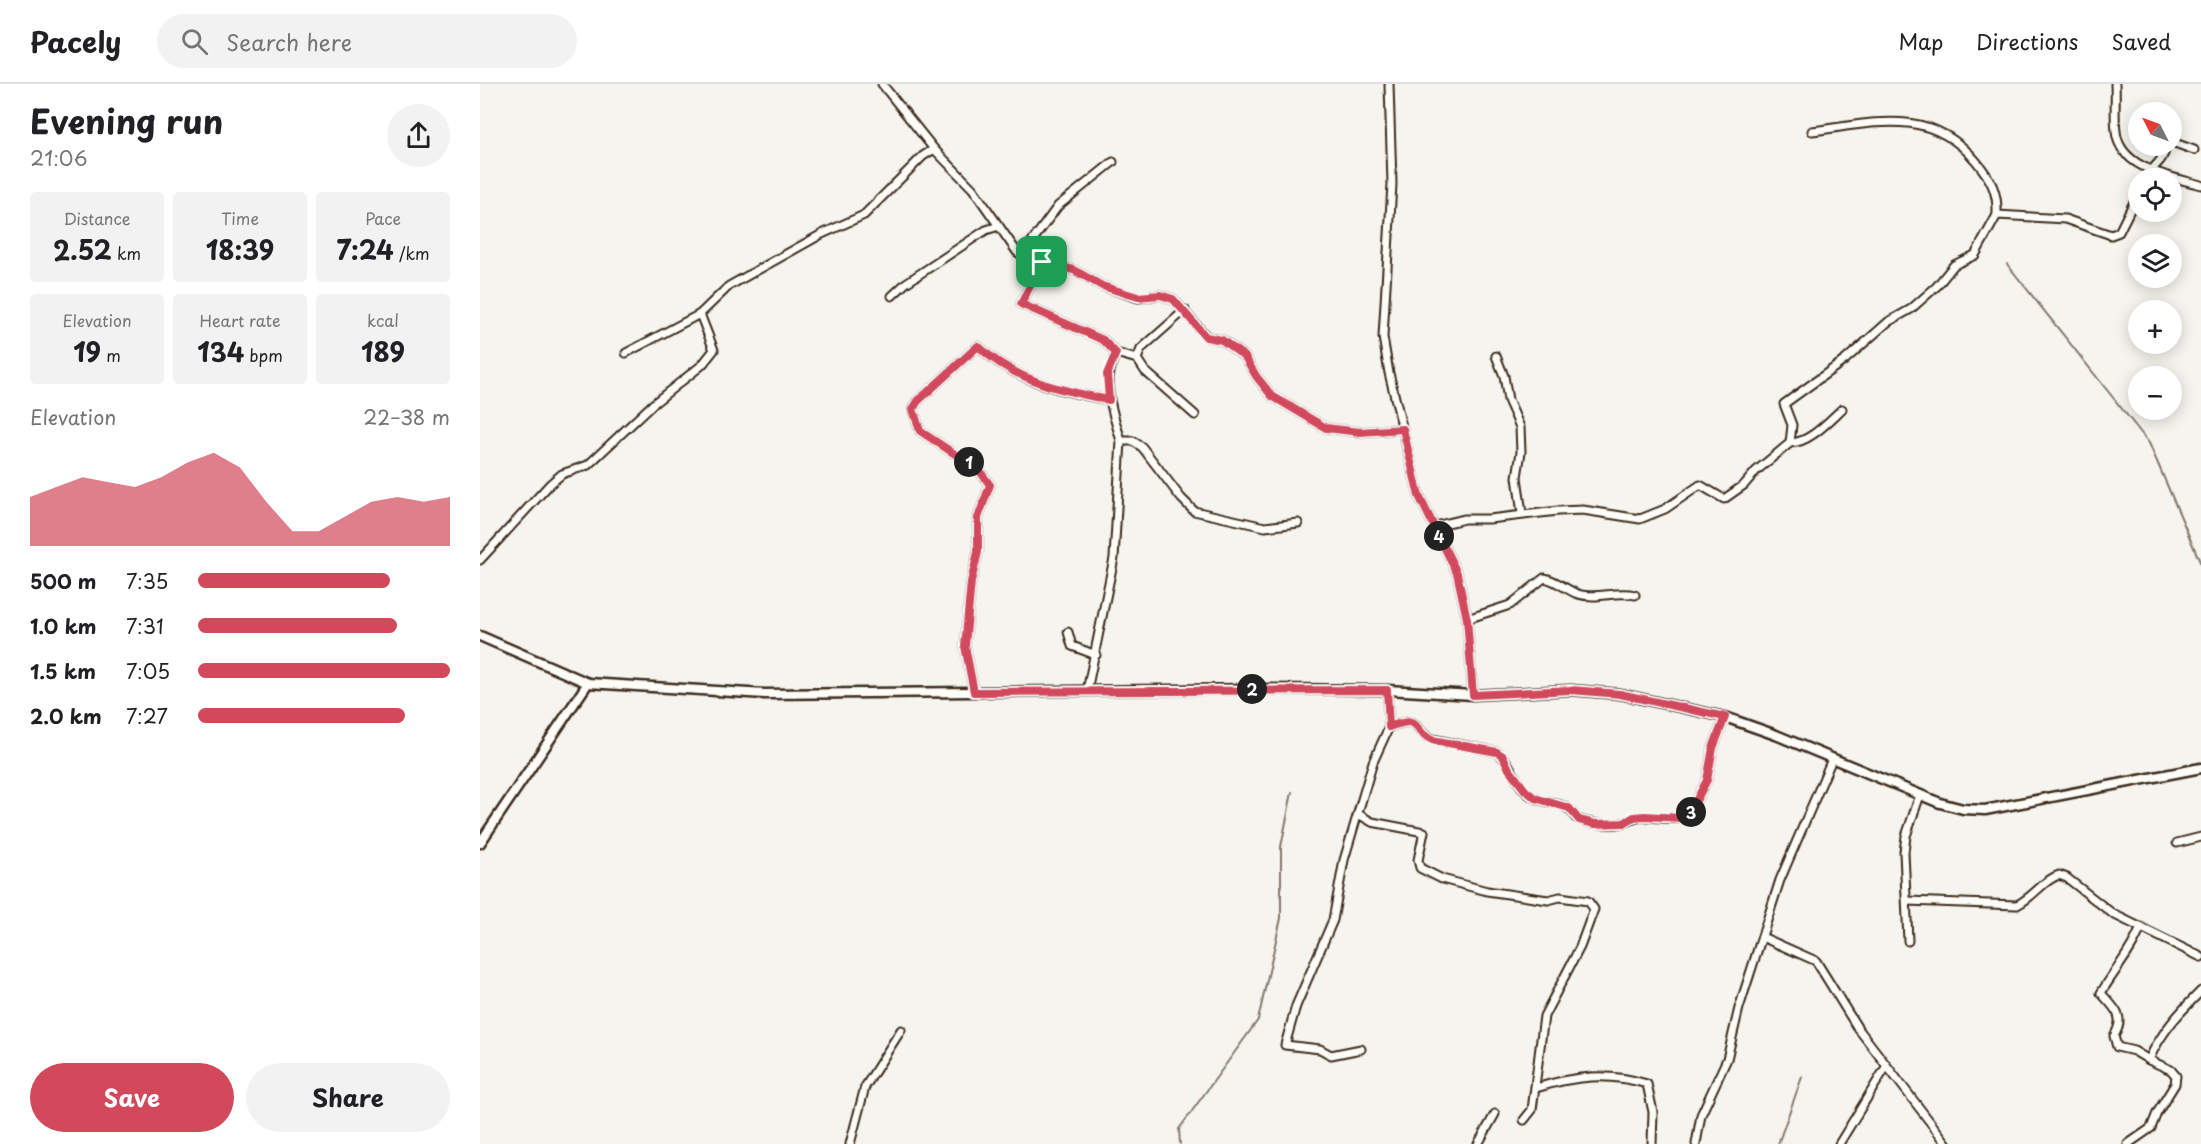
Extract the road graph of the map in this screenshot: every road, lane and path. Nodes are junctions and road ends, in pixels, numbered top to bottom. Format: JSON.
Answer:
{"nodes":[{"id":1,"x":882,"y":84,"type":"edge"},
{"id":2,"x":1389,"y":84,"type":"edge"},
{"id":3,"x":2115,"y":84,"type":"edge"},
{"id":4,"x":1812,"y":131,"type":"dead end"},
{"id":5,"x":2182,"y":145,"type":"edge"},
{"id":6,"x":934,"y":150,"type":"junction"},
{"id":7,"x":2194,"y":150,"type":"dead end"},
{"id":8,"x":2164,"y":156,"type":"edge"},
{"id":9,"x":1113,"y":162,"type":"dead end"},
{"id":10,"x":2148,"y":168,"type":"edge"},
{"id":11,"x":2153,"y":168,"type":"edge"},
{"id":12,"x":2182,"y":179,"type":"edge"},
{"id":13,"x":2201,"y":185,"type":"edge"},
{"id":14,"x":2128,"y":214,"type":"edge"},
{"id":15,"x":1997,"y":215,"type":"junction"},
{"id":16,"x":999,"y":226,"type":"junction"},
{"id":17,"x":1022,"y":255,"type":"junction"},
{"id":18,"x":1042,"y":262,"type":"junction"},
{"id":19,"x":892,"y":296,"type":"dead end"},
{"id":20,"x":1185,"y":310,"type":"junction"},
{"id":21,"x":700,"y":314,"type":"junction"},
{"id":22,"x":626,"y":353,"type":"dead end"},
{"id":23,"x":1116,"y":353,"type":"junction"},
{"id":24,"x":1496,"y":356,"type":"dead end"},
{"id":25,"x":1137,"y":359,"type":"junction"},
{"id":26,"x":1109,"y":400,"type":"junction"},
{"id":27,"x":1842,"y":409,"type":"dead end"},
{"id":28,"x":1195,"y":416,"type":"dead end"},
{"id":29,"x":1403,"y":429,"type":"junction"},
{"id":30,"x":1121,"y":441,"type":"junction"},
{"id":31,"x":1790,"y":443,"type":"junction"},
{"id":32,"x":1522,"y":514,"type":"junction"},
{"id":33,"x":1298,"y":523,"type":"dead end"},
{"id":34,"x":1435,"y":526,"type":"junction"},
{"id":35,"x":480,"y":560,"type":"edge"},
{"id":36,"x":1635,"y":595,"type":"dead end"},
{"id":37,"x":1467,"y":619,"type":"junction"},
{"id":38,"x":1068,"y":632,"type":"dead end"},
{"id":39,"x":480,"y":636,"type":"edge"},
{"id":40,"x":1096,"y":656,"type":"junction"},
{"id":41,"x":588,"y":683,"type":"junction"},
{"id":42,"x":1387,"y":690,"type":"junction"},
{"id":43,"x":1087,"y":691,"type":"junction"},
{"id":44,"x":974,"y":692,"type":"junction"},
{"id":45,"x":1473,"y":695,"type":"junction"},
{"id":46,"x":1725,"y":717,"type":"junction"},
{"id":47,"x":1389,"y":727,"type":"junction"},
{"id":48,"x":1832,"y":759,"type":"junction"},
{"id":49,"x":2201,"y":768,"type":"edge"},
{"id":50,"x":1920,"y":795,"type":"junction"},
{"id":51,"x":1358,"y":814,"type":"junction"},
{"id":52,"x":2201,"y":837,"type":"edge"},
{"id":53,"x":480,"y":843,"type":"edge"},
{"id":54,"x":2177,"y":843,"type":"dead end"},
{"id":55,"x":1906,"y":901,"type":"junction"},
{"id":56,"x":2141,"y":927,"type":"junction"},
{"id":57,"x":1762,"y":938,"type":"junction"},
{"id":58,"x":1908,"y":941,"type":"dead end"},
{"id":59,"x":2201,"y":957,"type":"edge"},
{"id":60,"x":2201,"y":991,"type":"edge"},
{"id":61,"x":901,"y":1030,"type":"dead end"},
{"id":62,"x":1361,"y":1049,"type":"dead end"},
{"id":63,"x":2149,"y":1060,"type":"junction"},
{"id":64,"x":1886,"y":1067,"type":"junction"},
{"id":65,"x":1536,"y":1088,"type":"junction"},
{"id":66,"x":1495,"y":1114,"type":"dead end"},
{"id":67,"x":1524,"y":1120,"type":"dead end"},
{"id":68,"x":850,"y":1144,"type":"edge"},
{"id":69,"x":1478,"y":1144,"type":"edge"},
{"id":70,"x":1652,"y":1144,"type":"edge"},
{"id":71,"x":1696,"y":1144,"type":"edge"},
{"id":72,"x":1839,"y":1144,"type":"edge"},
{"id":73,"x":1947,"y":1144,"type":"edge"},
{"id":74,"x":2128,"y":1144,"type":"edge"}],
"edges":[{"from":1,"to":6,"type":"street"},
{"from":2,"to":29,"type":"street"},
{"from":3,"to":10,"type":"street"},
{"from":4,"to":15,"type":"street"},
{"from":5,"to":7,"type":"street"},
{"from":6,"to":16,"type":"street"},
{"from":6,"to":21,"type":"street"},
{"from":8,"to":11,"type":"street"},
{"from":9,"to":17,"type":"street"},
{"from":12,"to":13,"type":"street"},
{"from":14,"to":15,"type":"street"},
{"from":15,"to":31,"type":"street"},
{"from":16,"to":17,"type":"street"},
{"from":16,"to":19,"type":"street"},
{"from":17,"to":18,"type":"street"},
{"from":18,"to":20,"type":"street"},
{"from":18,"to":23,"type":"street"},
{"from":20,"to":25,"type":"street"},
{"from":20,"to":29,"type":"street"},
{"from":21,"to":22,"type":"street"},
{"from":21,"to":35,"type":"street"},
{"from":23,"to":25,"type":"street"},
{"from":23,"to":26,"type":"street"},
{"from":24,"to":32,"type":"street"},
{"from":25,"to":28,"type":"street"},
{"from":26,"to":30,"type":"street"},
{"from":26,"to":44,"type":"street"},
{"from":27,"to":31,"type":"street"},
{"from":29,"to":34,"type":"street"},
{"from":30,"to":33,"type":"street"},
{"from":30,"to":40,"type":"street"},
{"from":31,"to":32,"type":"street"},
{"from":32,"to":34,"type":"street"},
{"from":34,"to":37,"type":"street"},
{"from":36,"to":37,"type":"street"},
{"from":37,"to":45,"type":"street"},
{"from":38,"to":40,"type":"street"},
{"from":39,"to":41,"type":"main road"},
{"from":40,"to":43,"type":"street"},
{"from":41,"to":44,"type":"main road"},
{"from":41,"to":53,"type":"main road"},
{"from":42,"to":43,"type":"main road"},
{"from":42,"to":45,"type":"main road"},
{"from":42,"to":47,"type":"street"},
{"from":43,"to":44,"type":"main road"},
{"from":45,"to":46,"type":"main road"},
{"from":46,"to":47,"type":"street"},
{"from":46,"to":48,"type":"main road"},
{"from":47,"to":51,"type":"street"},
{"from":48,"to":50,"type":"main road"},
{"from":48,"to":57,"type":"street"},
{"from":49,"to":50,"type":"main road"},
{"from":50,"to":55,"type":"street"},
{"from":51,"to":62,"type":"street"},
{"from":51,"to":65,"type":"street"},
{"from":52,"to":54,"type":"street"},
{"from":55,"to":56,"type":"street"},
{"from":55,"to":58,"type":"street"},
{"from":56,"to":59,"type":"street"},
{"from":56,"to":63,"type":"street"},
{"from":57,"to":64,"type":"street"},
{"from":57,"to":71,"type":"street"},
{"from":60,"to":63,"type":"street"},
{"from":61,"to":68,"type":"street"},
{"from":63,"to":74,"type":"street"},
{"from":64,"to":72,"type":"street"},
{"from":64,"to":73,"type":"street"},
{"from":65,"to":67,"type":"street"},
{"from":65,"to":70,"type":"street"},
{"from":66,"to":69,"type":"street"}]}
